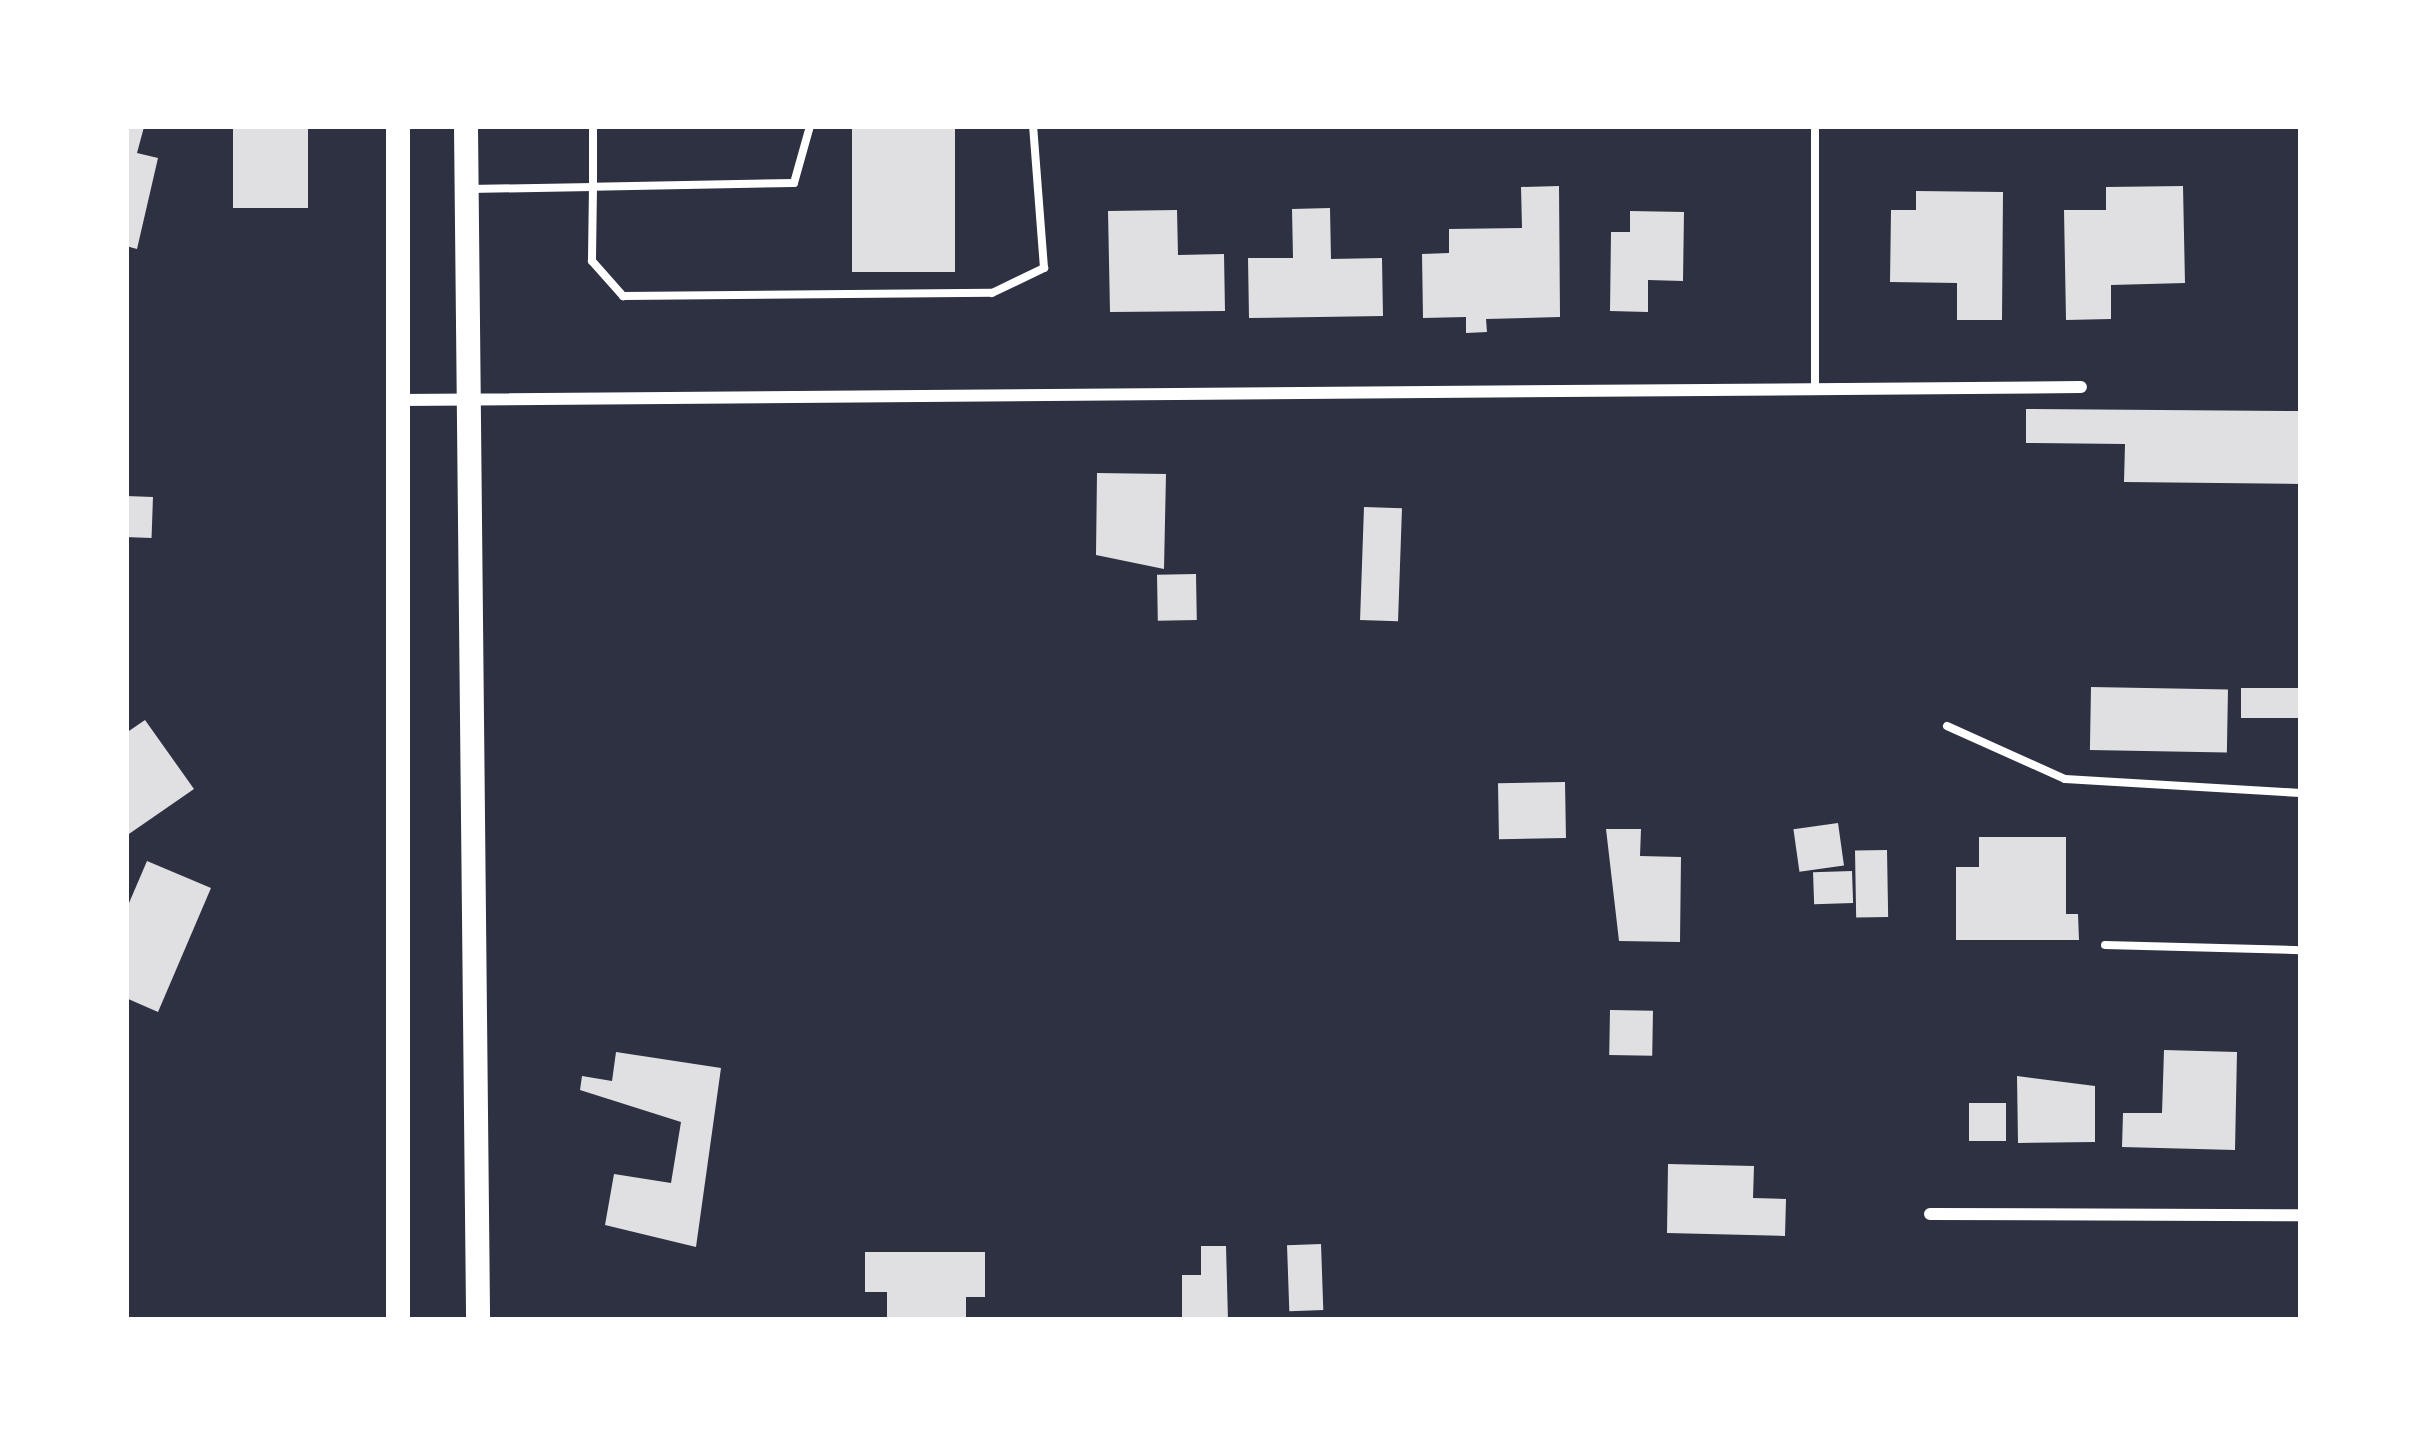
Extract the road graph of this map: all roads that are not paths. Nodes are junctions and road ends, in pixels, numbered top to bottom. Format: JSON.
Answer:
{"nodes":[{"id":1,"x":398,"y":126,"type":"edge"},
{"id":2,"x":466,"y":126,"type":"edge"},
{"id":3,"x":593,"y":126,"type":"edge"},
{"id":4,"x":810,"y":126,"type":"edge"},
{"id":5,"x":1033,"y":126,"type":"edge"},
{"id":6,"x":1815,"y":126,"type":"edge"},
{"id":7,"x":592,"y":187,"type":"junction"},
{"id":8,"x":467,"y":189,"type":"junction"},
{"id":9,"x":2081,"y":387,"type":"dead end"},
{"id":10,"x":1815,"y":388,"type":"junction"},
{"id":11,"x":469,"y":397,"type":"junction"},
{"id":12,"x":399,"y":400,"type":"junction"},
{"id":13,"x":1947,"y":726,"type":"dead end"},
{"id":14,"x":2301,"y":794,"type":"edge"},
{"id":15,"x":2105,"y":945,"type":"dead end"},
{"id":16,"x":2301,"y":950,"type":"edge"},
{"id":17,"x":1930,"y":1214,"type":"dead end"},
{"id":18,"x":2301,"y":1215,"type":"edge"},
{"id":19,"x":398,"y":1320,"type":"edge"},
{"id":20,"x":478,"y":1320,"type":"edge"}],
"edges":[{"from":1,"to":12,"type":"main road"},
{"from":2,"to":8,"type":"main road"},
{"from":3,"to":7,"type":"lane"},
{"from":4,"to":7,"type":"lane"},
{"from":5,"to":7,"type":"lane"},
{"from":6,"to":10,"type":"lane"},
{"from":7,"to":8,"type":"lane"},
{"from":8,"to":11,"type":"main road"},
{"from":9,"to":10,"type":"street"},
{"from":10,"to":11,"type":"street"},
{"from":11,"to":12,"type":"street"},
{"from":11,"to":20,"type":"main road"},
{"from":12,"to":19,"type":"main road"},
{"from":13,"to":14,"type":"lane"},
{"from":15,"to":16,"type":"lane"},
{"from":17,"to":18,"type":"street"}]}
